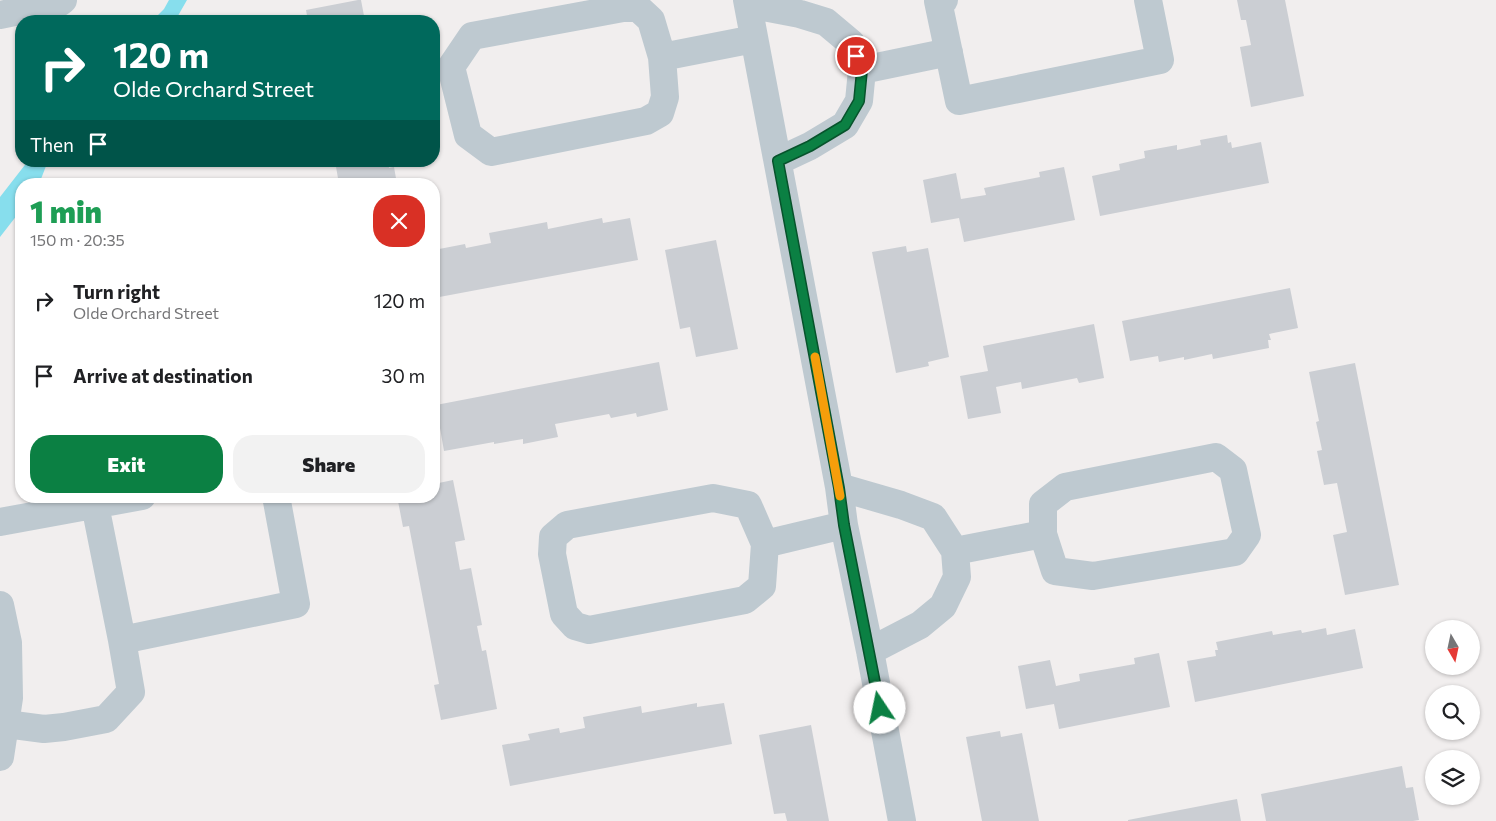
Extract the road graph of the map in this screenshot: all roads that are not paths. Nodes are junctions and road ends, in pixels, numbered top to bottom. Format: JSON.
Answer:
{"nodes":[{"id":1,"x":63,"y":0,"type":"edge"},
{"id":2,"x":944,"y":0,"type":"edge"},
{"id":3,"x":1148,"y":0,"type":"edge"},
{"id":4,"x":748,"y":2,"type":"edge"},
{"id":5,"x":0,"y":15,"type":"edge"},
{"id":6,"x":754,"y":39,"type":"junction"},
{"id":7,"x":949,"y":52,"type":"junction"},
{"id":8,"x":662,"y":57,"type":"junction"},
{"id":9,"x":862,"y":70,"type":"junction"},
{"id":10,"x":778,"y":161,"type":"junction"},
{"id":11,"x":839,"y":488,"type":"junction"},
{"id":12,"x":109,"y":503,"type":"edge"},
{"id":13,"x":277,"y":503,"type":"edge"},
{"id":14,"x":95,"y":506,"type":"junction"},
{"id":15,"x":0,"y":522,"type":"edge"},
{"id":16,"x":844,"y":525,"type":"junction"},
{"id":17,"x":1042,"y":534,"type":"junction"},
{"id":18,"x":765,"y":544,"type":"junction"},
{"id":19,"x":955,"y":551,"type":"junction"},
{"id":20,"x":0,"y":605,"type":"edge"},
{"id":21,"x":122,"y":640,"type":"junction"},
{"id":22,"x":870,"y":651,"type":"junction"},
{"id":23,"x":6,"y":724,"type":"junction"},
{"id":24,"x":0,"y":757,"type":"edge"},
{"id":25,"x":902,"y":821,"type":"edge"}],
"edges":[{"from":1,"to":5,"type":"street"},
{"from":2,"to":7,"type":"street"},
{"from":3,"to":7,"type":"street"},
{"from":4,"to":6,"type":"street"},
{"from":4,"to":9,"type":"street"},
{"from":6,"to":8,"type":"street"},
{"from":6,"to":10,"type":"street"},
{"from":7,"to":9,"type":"street"},
{"from":8,"to":8,"type":"street"},
{"from":9,"to":10,"type":"street"},
{"from":10,"to":11,"type":"street"},
{"from":11,"to":16,"type":"street"},
{"from":11,"to":19,"type":"street"},
{"from":12,"to":14,"type":"street"},
{"from":13,"to":21,"type":"street"},
{"from":14,"to":15,"type":"street"},
{"from":14,"to":21,"type":"street"},
{"from":16,"to":18,"type":"street"},
{"from":16,"to":22,"type":"street"},
{"from":17,"to":17,"type":"street"},
{"from":17,"to":19,"type":"street"},
{"from":18,"to":18,"type":"street"},
{"from":19,"to":22,"type":"street"},
{"from":20,"to":23,"type":"street"},
{"from":21,"to":23,"type":"street"},
{"from":22,"to":25,"type":"street"},
{"from":23,"to":24,"type":"street"}]}
